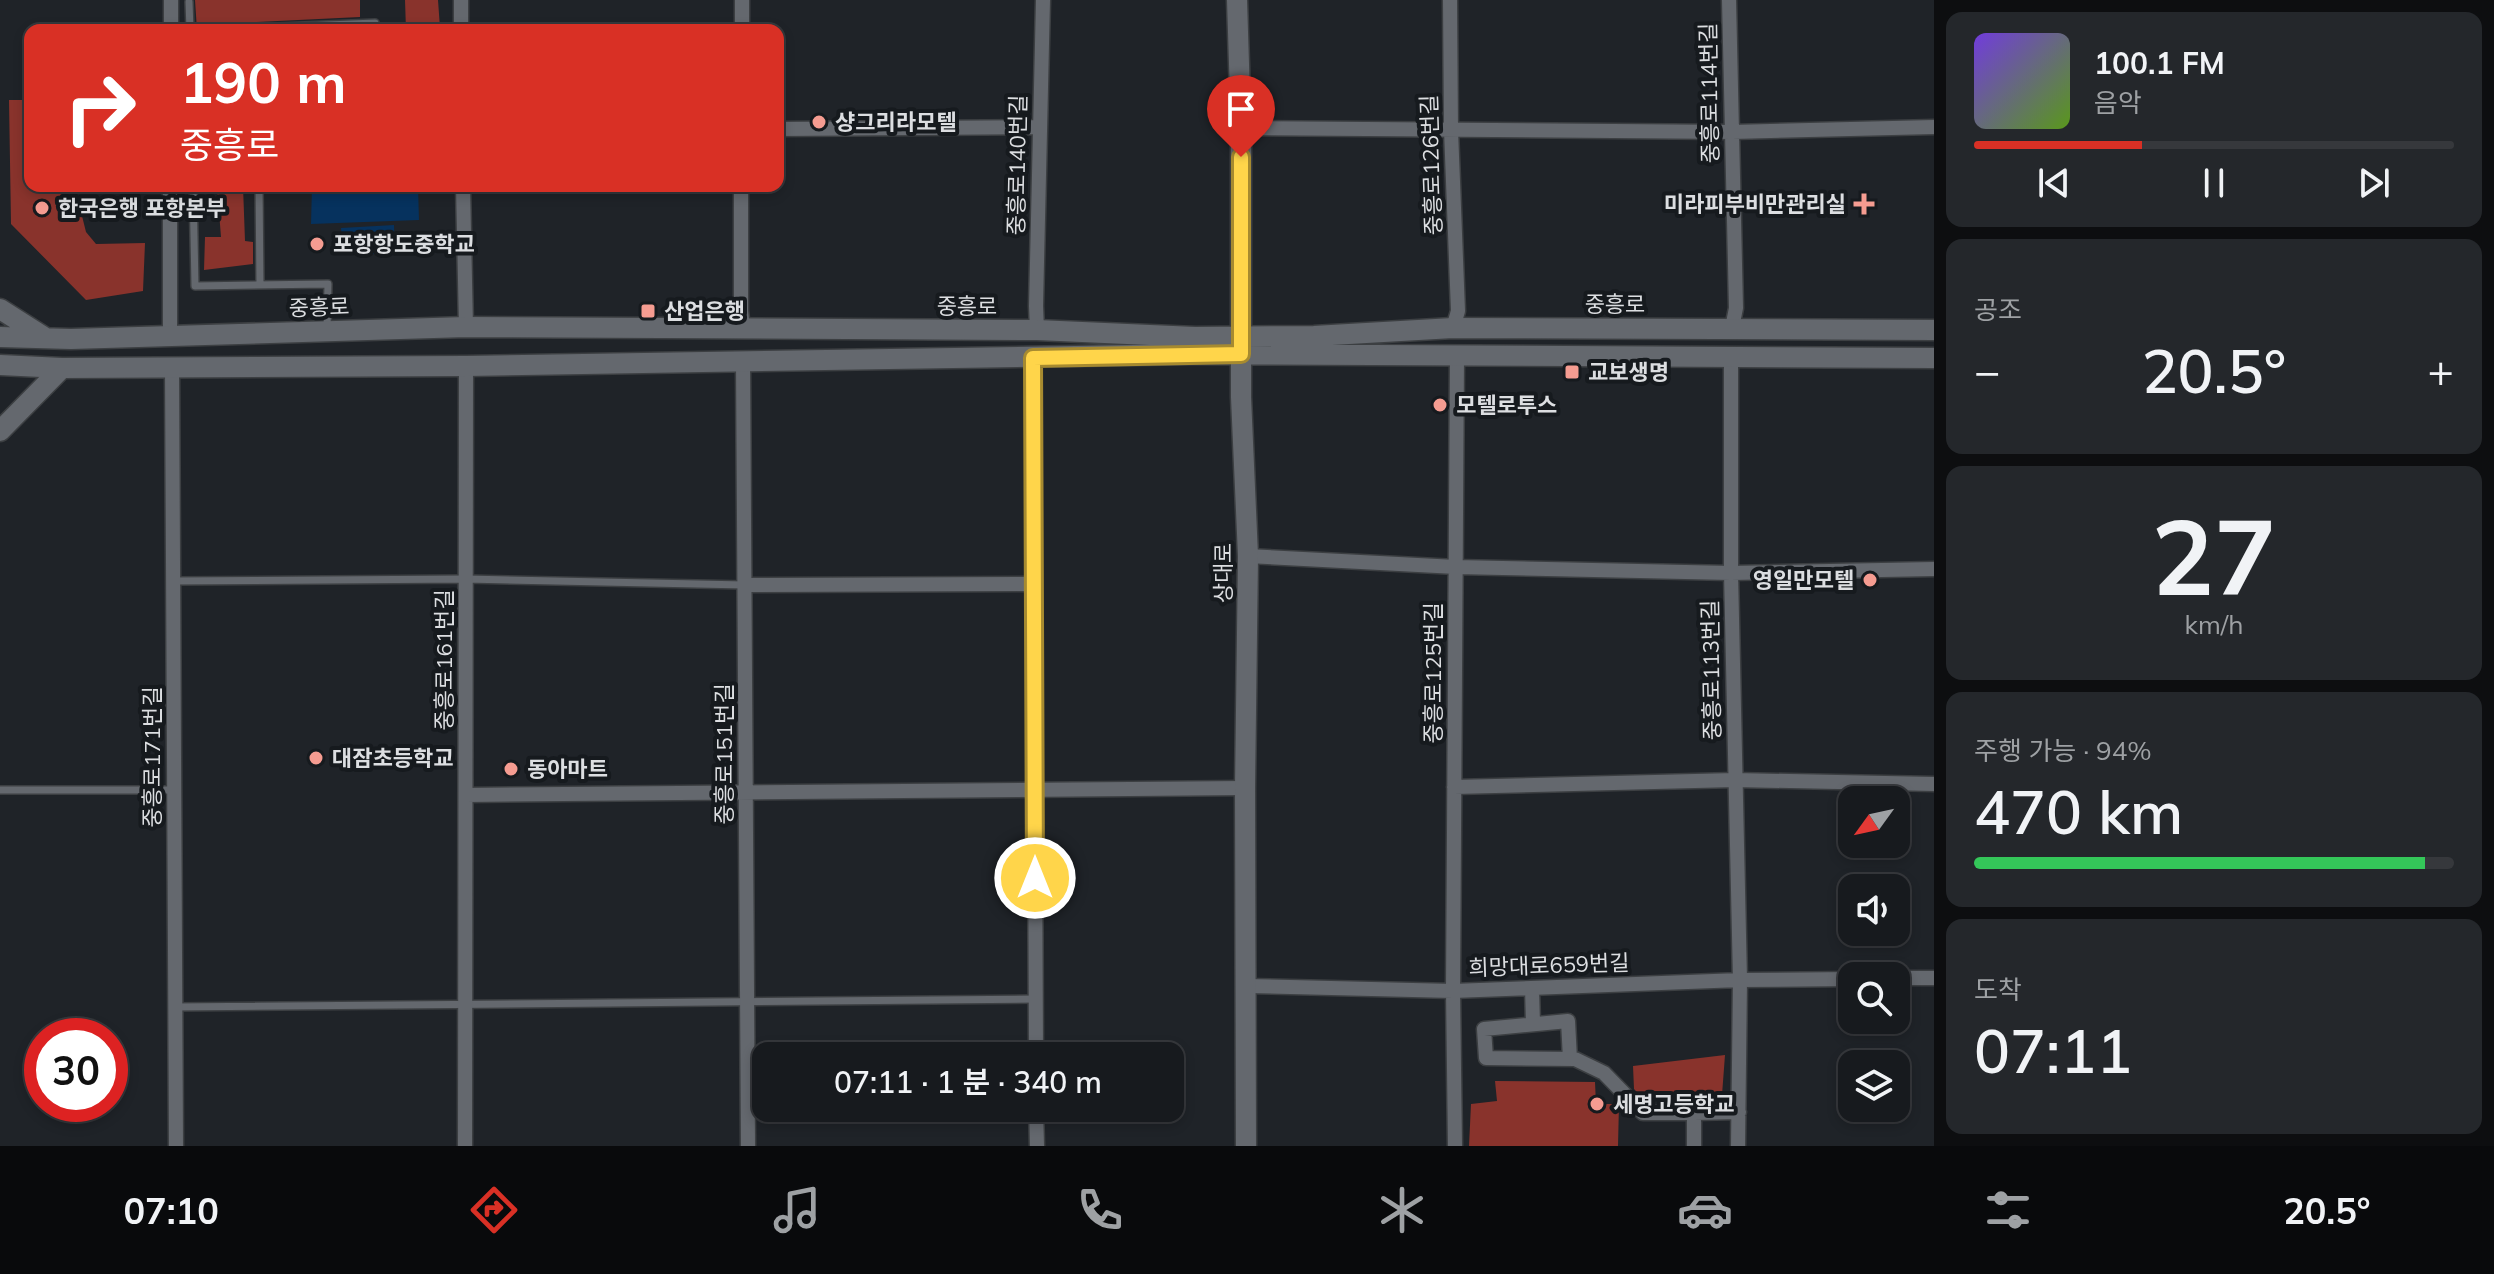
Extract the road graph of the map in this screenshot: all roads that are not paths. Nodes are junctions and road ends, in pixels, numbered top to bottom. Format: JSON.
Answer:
{"nodes":[{"id":1,"x":171,"y":0,"type":"edge"},
{"id":2,"x":461,"y":0,"type":"edge"},
{"id":3,"x":742,"y":0,"type":"edge"},
{"id":4,"x":1043,"y":0,"type":"edge"},
{"id":5,"x":1237,"y":0,"type":"edge"},
{"id":6,"x":1450,"y":0,"type":"edge"},
{"id":7,"x":1729,"y":0,"type":"edge"},
{"id":8,"x":189,"y":2,"type":"edge"},
{"id":9,"x":375,"y":23,"type":"dead end"},
{"id":10,"x":171,"y":24,"type":"edge"},
{"id":11,"x":190,"y":24,"type":"edge"},
{"id":12,"x":351,"y":24,"type":"edge"},
{"id":13,"x":461,"y":24,"type":"edge"},
{"id":14,"x":742,"y":24,"type":"edge"},
{"id":15,"x":1040,"y":127,"type":"junction"},
{"id":16,"x":1934,"y":127,"type":"edge"},
{"id":17,"x":1241,"y":128,"type":"junction"},
{"id":18,"x":784,"y":129,"type":"edge"},
{"id":19,"x":1451,"y":130,"type":"junction"},
{"id":20,"x":1732,"y":132,"type":"junction"},
{"id":21,"x":170,"y":192,"type":"edge"},
{"id":22,"x":193,"y":192,"type":"edge"},
{"id":23,"x":259,"y":192,"type":"edge"},
{"id":24,"x":463,"y":192,"type":"edge"},
{"id":25,"x":741,"y":192,"type":"edge"},
{"id":26,"x":260,"y":285,"type":"junction"},
{"id":27,"x":0,"y":309,"type":"edge"},
{"id":28,"x":466,"y":327,"type":"junction"},
{"id":29,"x":743,"y":328,"type":"junction"},
{"id":30,"x":1453,"y":328,"type":"junction"},
{"id":31,"x":1732,"y":328,"type":"junction"},
{"id":32,"x":1037,"y":330,"type":"junction"},
{"id":33,"x":1934,"y":330,"type":"edge"},
{"id":34,"x":327,"y":331,"type":"junction"},
{"id":35,"x":170,"y":335,"type":"junction"},
{"id":36,"x":0,"y":337,"type":"edge"},
{"id":37,"x":44,"y":337,"type":"junction"},
{"id":38,"x":1241,"y":345,"type":"junction"},
{"id":39,"x":1457,"y":356,"type":"junction"},
{"id":40,"x":1033,"y":358,"type":"junction"},
{"id":41,"x":1934,"y":358,"type":"edge"},
{"id":42,"x":1731,"y":359,"type":"junction"},
{"id":43,"x":743,"y":362,"type":"junction"},
{"id":44,"x":0,"y":365,"type":"edge"},
{"id":45,"x":466,"y":366,"type":"junction"},
{"id":46,"x":172,"y":367,"type":"junction"},
{"id":47,"x":62,"y":368,"type":"junction"},
{"id":48,"x":0,"y":431,"type":"edge"},
{"id":49,"x":1248,"y":556,"type":"junction"},
{"id":50,"x":1456,"y":567,"type":"junction"},
{"id":51,"x":1934,"y":569,"type":"edge"},
{"id":52,"x":1731,"y":573,"type":"junction"},
{"id":53,"x":466,"y":579,"type":"junction"},
{"id":54,"x":173,"y":581,"type":"junction"},
{"id":55,"x":1034,"y":584,"type":"junction"},
{"id":56,"x":745,"y":585,"type":"junction"},
{"id":57,"x":1735,"y":780,"type":"junction"},
{"id":58,"x":1934,"y":784,"type":"edge"},
{"id":59,"x":1454,"y":787,"type":"junction"},
{"id":60,"x":1035,"y":788,"type":"junction"},
{"id":61,"x":1245,"y":788,"type":"junction"},
{"id":62,"x":0,"y":790,"type":"edge"},
{"id":63,"x":174,"y":790,"type":"junction"},
{"id":64,"x":746,"y":791,"type":"junction"},
{"id":65,"x":466,"y":795,"type":"junction"},
{"id":66,"x":1910,"y":978,"type":"edge"},
{"id":67,"x":1934,"y":978,"type":"edge"},
{"id":68,"x":1838,"y":979,"type":"edge"},
{"id":69,"x":1740,"y":980,"type":"junction"},
{"id":70,"x":1247,"y":986,"type":"junction"},
{"id":71,"x":1532,"y":988,"type":"junction"},
{"id":72,"x":1453,"y":991,"type":"junction"},
{"id":73,"x":1036,"y":999,"type":"junction"},
{"id":74,"x":747,"y":1001,"type":"junction"},
{"id":75,"x":465,"y":1005,"type":"junction"},
{"id":76,"x":175,"y":1007,"type":"junction"},
{"id":77,"x":1533,"y":1024,"type":"junction"},
{"id":78,"x":1036,"y":1042,"type":"edge"},
{"id":79,"x":1570,"y":1059,"type":"junction"},
{"id":80,"x":1739,"y":1112,"type":"junction"},
{"id":81,"x":1694,"y":1113,"type":"junction"},
{"id":82,"x":1036,"y":1122,"type":"edge"},
{"id":83,"x":176,"y":1146,"type":"edge"},
{"id":84,"x":465,"y":1146,"type":"edge"},
{"id":85,"x":748,"y":1146,"type":"edge"},
{"id":86,"x":1037,"y":1146,"type":"edge"},
{"id":87,"x":1246,"y":1146,"type":"edge"},
{"id":88,"x":1455,"y":1146,"type":"edge"},
{"id":89,"x":1694,"y":1146,"type":"edge"},
{"id":90,"x":1738,"y":1146,"type":"edge"}],
"edges":[{"from":1,"to":10,"type":"street"},
{"from":2,"to":13,"type":"street"},
{"from":3,"to":14,"type":"street"},
{"from":4,"to":15,"type":"street","name":"중흥로140번길"},
{"from":5,"to":17,"type":"main road","name":"상대로"},
{"from":6,"to":19,"type":"street","name":"중흥로126번길"},
{"from":7,"to":20,"type":"street","name":"중흥로114번길"},
{"from":8,"to":11,"type":"lane"},
{"from":9,"to":12,"type":"lane"},
{"from":15,"to":18,"type":"street"},
{"from":15,"to":32,"type":"street","name":"중흥로140번길"},
{"from":16,"to":20,"type":"street"},
{"from":17,"to":19,"type":"street"},
{"from":17,"to":38,"type":"main road","name":"상대로"},
{"from":19,"to":20,"type":"street"},
{"from":19,"to":30,"type":"street","name":"중흥로126번길"},
{"from":20,"to":31,"type":"street","name":"중흥로114번길"},
{"from":21,"to":35,"type":"street"},
{"from":22,"to":26,"type":"lane"},
{"from":23,"to":26,"type":"lane"},
{"from":24,"to":28,"type":"street"},
{"from":25,"to":29,"type":"street"},
{"from":26,"to":34,"type":"lane"},
{"from":27,"to":37,"type":"main road"},
{"from":28,"to":29,"type":"main road","name":"중흥로"},
{"from":28,"to":34,"type":"main road","name":"중흥로"},
{"from":29,"to":32,"type":"main road","name":"중흥로"},
{"from":30,"to":31,"type":"main road","name":"중흥로"},
{"from":30,"to":38,"type":"main road","name":"중흥로"},
{"from":31,"to":33,"type":"main road","name":"중흥로"},
{"from":32,"to":38,"type":"main road","name":"중흥로"},
{"from":34,"to":35,"type":"main road","name":"중흥로"},
{"from":35,"to":37,"type":"main road","name":"중흥로"},
{"from":36,"to":37,"type":"main road","name":"중흥로"},
{"from":38,"to":39,"type":"main road","name":"중흥로"},
{"from":38,"to":40,"type":"main road","name":"중흥로"},
{"from":38,"to":49,"type":"main road","name":"상대로"},
{"from":39,"to":42,"type":"main road","name":"중흥로"},
{"from":39,"to":50,"type":"street","name":"중흥로125번길"},
{"from":40,"to":43,"type":"main road","name":"중흥로"},
{"from":40,"to":55,"type":"street"},
{"from":41,"to":42,"type":"main road","name":"중흥로"},
{"from":42,"to":52,"type":"street","name":"중흥로113번길"},
{"from":43,"to":45,"type":"main road","name":"중흥로"},
{"from":43,"to":56,"type":"street","name":"중흥로151번길"},
{"from":44,"to":47,"type":"main road","name":"중흥로"},
{"from":45,"to":46,"type":"main road","name":"중흥로"},
{"from":45,"to":53,"type":"street","name":"중흥로161번길"},
{"from":46,"to":47,"type":"main road","name":"중흥로"},
{"from":46,"to":54,"type":"street","name":"중흥로171번길"},
{"from":47,"to":48,"type":"main road"},
{"from":49,"to":50,"type":"street"},
{"from":49,"to":61,"type":"main road","name":"상대로"},
{"from":50,"to":52,"type":"street"},
{"from":50,"to":59,"type":"street","name":"중흥로125번길"},
{"from":51,"to":52,"type":"street"},
{"from":52,"to":57,"type":"street","name":"중흥로113번길"},
{"from":53,"to":54,"type":"lane"},
{"from":53,"to":56,"type":"lane"},
{"from":53,"to":65,"type":"street","name":"중흥로161번길"},
{"from":54,"to":63,"type":"street","name":"중흥로171번길"},
{"from":55,"to":56,"type":"street"},
{"from":55,"to":60,"type":"street"},
{"from":56,"to":64,"type":"street","name":"중흥로151번길"},
{"from":57,"to":58,"type":"street"},
{"from":57,"to":59,"type":"street"},
{"from":57,"to":69,"type":"street","name":"중흥로113번길"},
{"from":59,"to":72,"type":"street","name":"중흥로125번길"},
{"from":60,"to":61,"type":"street"},
{"from":60,"to":64,"type":"street"},
{"from":60,"to":73,"type":"street"},
{"from":61,"to":70,"type":"main road","name":"상대로"},
{"from":62,"to":63,"type":"lane"},
{"from":63,"to":76,"type":"street","name":"중흥로171번길"},
{"from":64,"to":65,"type":"street"},
{"from":64,"to":74,"type":"street","name":"중흥로151번길"},
{"from":65,"to":75,"type":"street","name":"중흥로161번길"},
{"from":66,"to":67,"type":"street"},
{"from":68,"to":69,"type":"street","name":"희망대로659번길"},
{"from":69,"to":71,"type":"street","name":"희망대로659번길"},
{"from":69,"to":80,"type":"street","name":"중흥로113번길"},
{"from":70,"to":72,"type":"street","name":"희망대로659번길"},
{"from":70,"to":87,"type":"main road","name":"상대로"},
{"from":71,"to":72,"type":"street","name":"희망대로659번길"},
{"from":71,"to":77,"type":"street"},
{"from":72,"to":88,"type":"street","name":"중흥로125번길"},
{"from":73,"to":74,"type":"lane"},
{"from":73,"to":78,"type":"street"},
{"from":74,"to":75,"type":"lane"},
{"from":74,"to":85,"type":"street","name":"중흥로151번길"},
{"from":75,"to":76,"type":"lane"},
{"from":75,"to":84,"type":"street","name":"중흥로161번길"},
{"from":76,"to":83,"type":"street","name":"중흥로171번길"},
{"from":77,"to":79,"type":"street"},
{"from":77,"to":79,"type":"street"},
{"from":79,"to":81,"type":"street"},
{"from":80,"to":81,"type":"street"},
{"from":80,"to":90,"type":"street","name":"중흥로113번길"},
{"from":81,"to":89,"type":"street"},
{"from":82,"to":86,"type":"street"}]}
